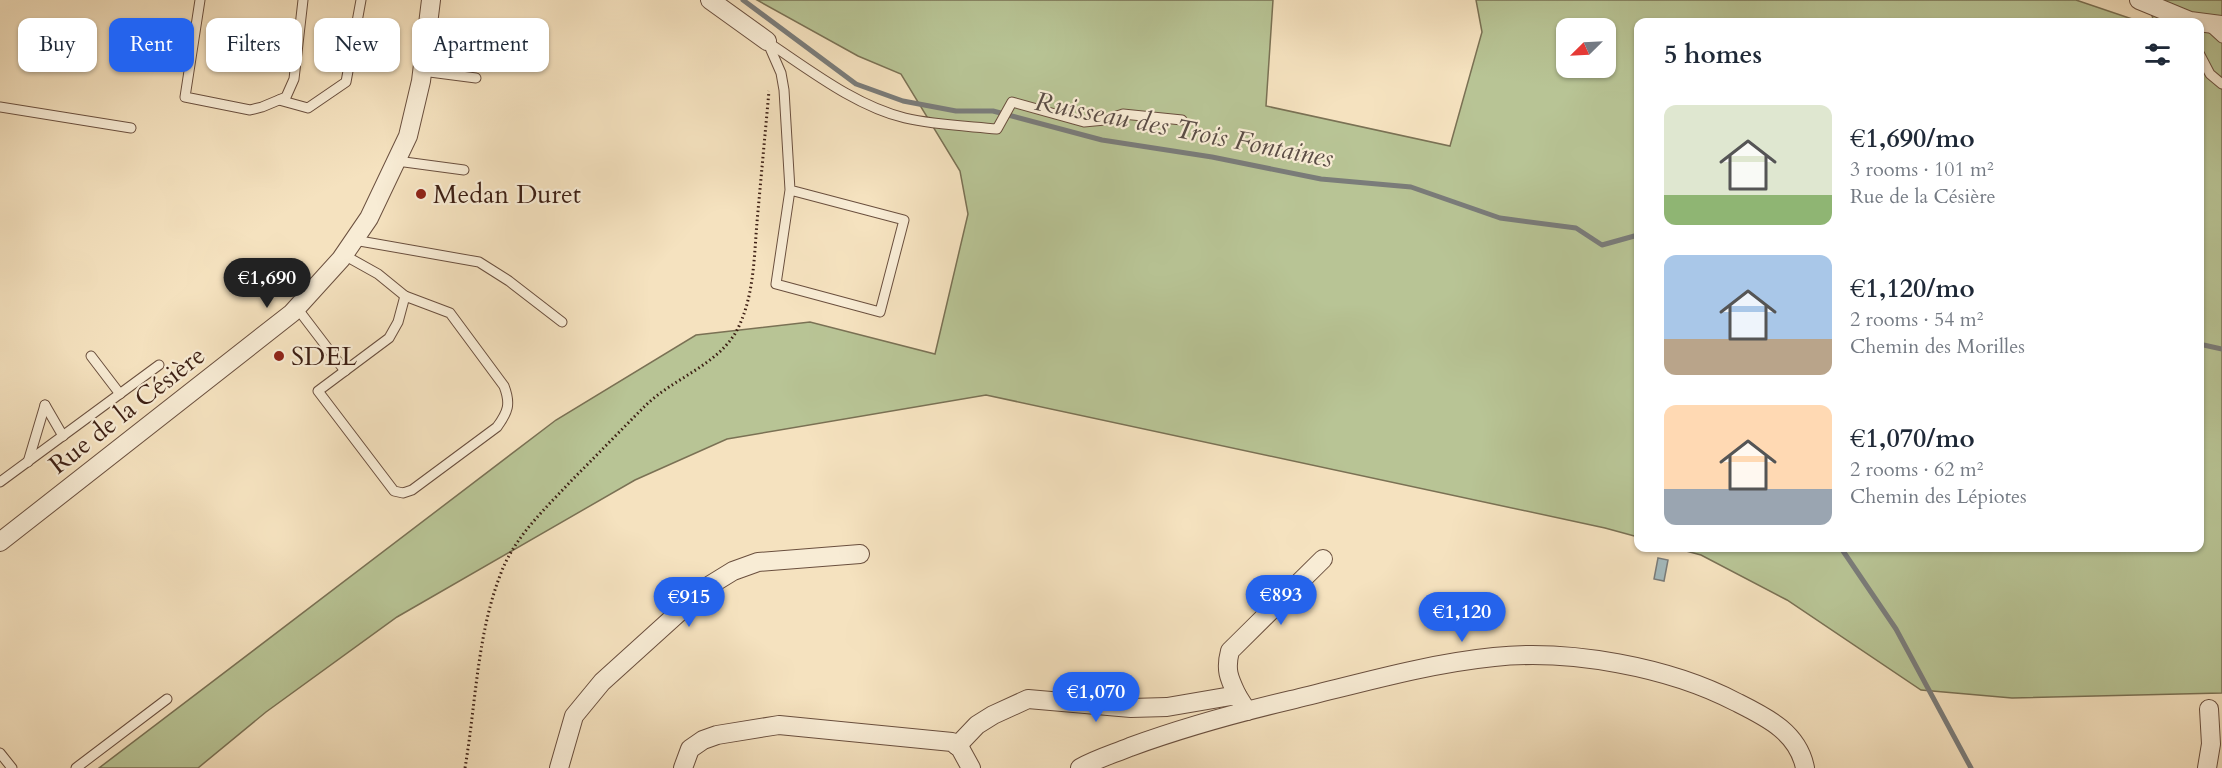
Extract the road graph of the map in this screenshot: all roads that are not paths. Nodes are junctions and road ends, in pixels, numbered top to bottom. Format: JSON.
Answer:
{"nodes":[{"id":1,"x":200,"y":0,"type":"edge"},
{"id":2,"x":303,"y":0,"type":"edge"},
{"id":3,"x":361,"y":0,"type":"edge"},
{"id":4,"x":430,"y":0,"type":"edge"},
{"id":5,"x":710,"y":0,"type":"edge"},
{"id":6,"x":2139,"y":0,"type":"edge"},
{"id":7,"x":428,"y":18,"type":"edge"},
{"id":8,"x":2178,"y":18,"type":"edge"},
{"id":9,"x":2214,"y":24,"type":"edge"},
{"id":10,"x":2222,"y":38,"type":"edge"},
{"id":11,"x":767,"y":41,"type":"junction"},
{"id":12,"x":2204,"y":63,"type":"edge"},
{"id":13,"x":422,"y":72,"type":"edge"},
{"id":14,"x":430,"y":72,"type":"edge"},
{"id":15,"x":476,"y":78,"type":"dead end"},
{"id":16,"x":2222,"y":84,"type":"edge"},
{"id":17,"x":279,"y":100,"type":"junction"},
{"id":18,"x":0,"y":107,"type":"edge"},
{"id":19,"x":1182,"y":120,"type":"dead end"},
{"id":20,"x":132,"y":128,"type":"dead end"},
{"id":21,"x":397,"y":161,"type":"junction"},
{"id":22,"x":464,"y":170,"type":"dead end"},
{"id":23,"x":790,"y":190,"type":"junction"},
{"id":24,"x":349,"y":248,"type":"junction"},
{"id":25,"x":405,"y":296,"type":"junction"},
{"id":26,"x":297,"y":308,"type":"junction"},
{"id":27,"x":562,"y":322,"type":"dead end"},
{"id":28,"x":91,"y":356,"type":"dead end"},
{"id":29,"x":159,"y":365,"type":"dead end"},
{"id":30,"x":345,"y":370,"type":"junction"},
{"id":31,"x":120,"y":394,"type":"junction"},
{"id":32,"x":63,"y":436,"type":"junction"},
{"id":33,"x":28,"y":462,"type":"junction"},
{"id":34,"x":0,"y":482,"type":"edge"},
{"id":35,"x":0,"y":541,"type":"edge"},
{"id":36,"x":860,"y":554,"type":"dead end"},
{"id":37,"x":1323,"y":559,"type":"dead end"},
{"id":38,"x":1237,"y":695,"type":"junction"},
{"id":39,"x":167,"y":699,"type":"dead end"},
{"id":40,"x":2209,"y":709,"type":"dead end"},
{"id":41,"x":1247,"y":711,"type":"junction"},
{"id":42,"x":957,"y":746,"type":"junction"},
{"id":43,"x":0,"y":753,"type":"edge"},
{"id":44,"x":12,"y":768,"type":"edge"},
{"id":45,"x":76,"y":768,"type":"edge"},
{"id":46,"x":559,"y":768,"type":"edge"},
{"id":47,"x":683,"y":768,"type":"edge"},
{"id":48,"x":971,"y":768,"type":"edge"},
{"id":49,"x":1080,"y":768,"type":"edge"},
{"id":50,"x":1805,"y":768,"type":"edge"},
{"id":51,"x":2207,"y":768,"type":"edge"}],
"edges":[{"from":1,"to":17,"type":"lane"},
{"from":2,"to":17,"type":"lane"},
{"from":3,"to":17,"type":"lane"},
{"from":4,"to":7,"type":"street","name":"Rue de la Césière"},
{"from":5,"to":11,"type":"street"},
{"from":6,"to":8,"type":"street"},
{"from":9,"to":10,"type":"lane"},
{"from":11,"to":19,"type":"lane"},
{"from":11,"to":23,"type":"lane"},
{"from":12,"to":16,"type":"lane"},
{"from":13,"to":21,"type":"street","name":"Rue de la Césière"},
{"from":14,"to":15,"type":"lane"},
{"from":18,"to":20,"type":"lane"},
{"from":21,"to":22,"type":"lane"},
{"from":21,"to":24,"type":"street","name":"Rue de la Césière"},
{"from":23,"to":23,"type":"lane"},
{"from":24,"to":25,"type":"lane"},
{"from":24,"to":26,"type":"street","name":"Rue de la Césière"},
{"from":24,"to":27,"type":"lane"},
{"from":25,"to":30,"type":"lane"},
{"from":25,"to":30,"type":"lane"},
{"from":26,"to":30,"type":"lane"},
{"from":26,"to":35,"type":"street","name":"Rue de la Césière"},
{"from":28,"to":31,"type":"lane"},
{"from":29,"to":31,"type":"lane"},
{"from":31,"to":32,"type":"lane"},
{"from":32,"to":33,"type":"lane"},
{"from":32,"to":33,"type":"lane"},
{"from":33,"to":34,"type":"lane"},
{"from":36,"to":46,"type":"street"},
{"from":37,"to":38,"type":"street"},
{"from":38,"to":41,"type":"street"},
{"from":38,"to":42,"type":"street"},
{"from":39,"to":45,"type":"lane"},
{"from":40,"to":51,"type":"street"},
{"from":41,"to":49,"type":"street"},
{"from":41,"to":50,"type":"street"},
{"from":42,"to":47,"type":"street"},
{"from":42,"to":48,"type":"street"},
{"from":43,"to":44,"type":"lane"}]}
